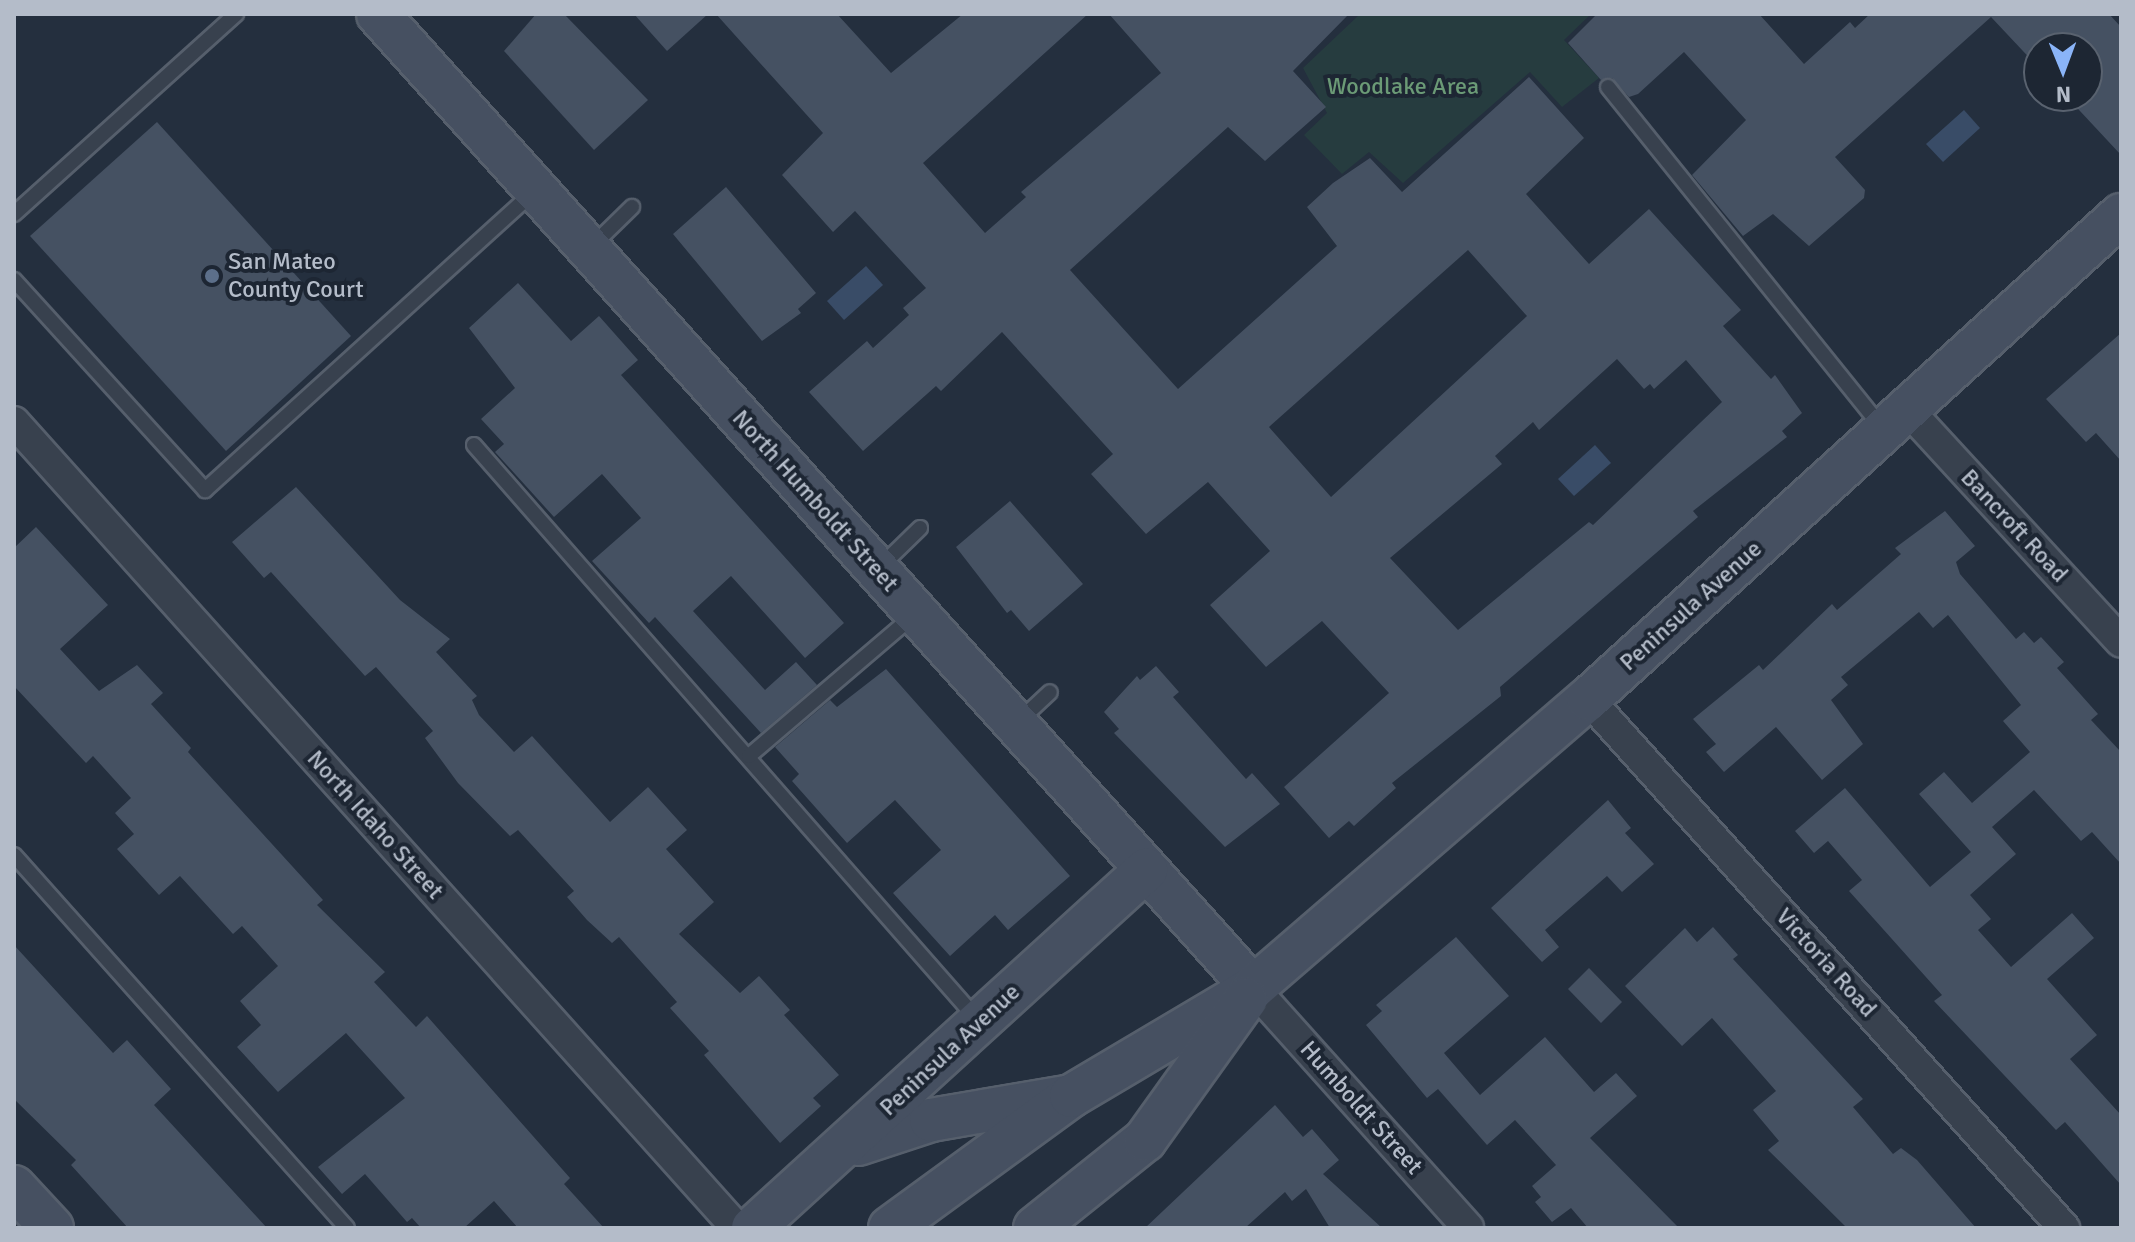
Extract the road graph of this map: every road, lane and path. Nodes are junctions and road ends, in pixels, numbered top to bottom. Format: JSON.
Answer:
{"nodes":[{"id":1,"x":236,"y":14,"type":"edge"},
{"id":2,"x":378,"y":14,"type":"edge"},
{"id":3,"x":1608,"y":87,"type":"dead end"},
{"id":4,"x":536,"y":190,"type":"junction"},
{"id":5,"x":632,"y":207,"type":"dead end"},
{"id":6,"x":14,"y":214,"type":"edge"},
{"id":7,"x":2121,"y":215,"type":"edge"},
{"id":8,"x":589,"y":249,"type":"junction"},
{"id":9,"x":14,"y":280,"type":"edge"},
{"id":10,"x":1896,"y":420,"type":"junction"},
{"id":11,"x":18,"y":435,"type":"edge"},
{"id":12,"x":474,"y":445,"type":"dead end"},
{"id":13,"x":920,"y":528,"type":"dead end"},
{"id":14,"x":877,"y":570,"type":"junction"},
{"id":15,"x":916,"y":613,"type":"junction"},
{"id":16,"x":2121,"y":642,"type":"edge"},
{"id":17,"x":1050,"y":692,"type":"dead end"},
{"id":18,"x":1588,"y":699,"type":"junction"},
{"id":19,"x":1015,"y":724,"type":"junction"},
{"id":20,"x":749,"y":756,"type":"junction"},
{"id":21,"x":14,"y":855,"type":"edge"},
{"id":22,"x":1146,"y":870,"type":"junction"},
{"id":23,"x":1253,"y":988,"type":"junction"},
{"id":24,"x":979,"y":1022,"type":"junction"},
{"id":25,"x":1071,"y":1096,"type":"junction"},
{"id":26,"x":845,"y":1148,"type":"junction"},
{"id":27,"x":14,"y":1187,"type":"edge"},
{"id":28,"x":52,"y":1228,"type":"edge"},
{"id":29,"x":347,"y":1228,"type":"edge"},
{"id":30,"x":737,"y":1228,"type":"edge"},
{"id":31,"x":753,"y":1228,"type":"edge"},
{"id":32,"x":890,"y":1228,"type":"edge"},
{"id":33,"x":1035,"y":1228,"type":"edge"},
{"id":34,"x":1468,"y":1228,"type":"edge"},
{"id":35,"x":2064,"y":1228,"type":"edge"}],
"edges":[{"from":1,"to":6,"type":"lane"},
{"from":2,"to":4,"type":"street","name":"North Humboldt Street"},
{"from":3,"to":10,"type":"lane"},
{"from":4,"to":8,"type":"street","name":"North Humboldt Street"},
{"from":4,"to":9,"type":"lane"},
{"from":5,"to":8,"type":"lane"},
{"from":7,"to":10,"type":"street","name":"Peninsula Avenue"},
{"from":8,"to":14,"type":"street","name":"North Humboldt Street"},
{"from":10,"to":16,"type":"street","name":"Bancroft Road"},
{"from":10,"to":18,"type":"street","name":"Peninsula Avenue"},
{"from":11,"to":30,"type":"street","name":"North Idaho Street"},
{"from":12,"to":20,"type":"lane"},
{"from":13,"to":14,"type":"lane"},
{"from":14,"to":15,"type":"street","name":"North Humboldt Street"},
{"from":15,"to":19,"type":"street","name":"North Humboldt Street"},
{"from":15,"to":20,"type":"lane"},
{"from":17,"to":19,"type":"lane"},
{"from":18,"to":23,"type":"street","name":"Peninsula Avenue"},
{"from":18,"to":35,"type":"street","name":"Victoria Road"},
{"from":19,"to":22,"type":"street","name":"North Humboldt Street"},
{"from":20,"to":24,"type":"lane"},
{"from":21,"to":29,"type":"lane"},
{"from":22,"to":23,"type":"street","name":"North Humboldt Street"},
{"from":22,"to":24,"type":"street","name":"Peninsula Avenue"},
{"from":23,"to":25,"type":"street","name":"Peninsula Avenue"},
{"from":23,"to":33,"type":"street","name":"Peninsula Avenue"},
{"from":23,"to":34,"type":"street","name":"Humboldt Street"},
{"from":24,"to":26,"type":"street","name":"Peninsula Avenue"},
{"from":25,"to":26,"type":"street"},
{"from":25,"to":32,"type":"street","name":"Peninsula Avenue"},
{"from":26,"to":31,"type":"street","name":"Peninsula Avenue"},
{"from":27,"to":28,"type":"street"}]}
